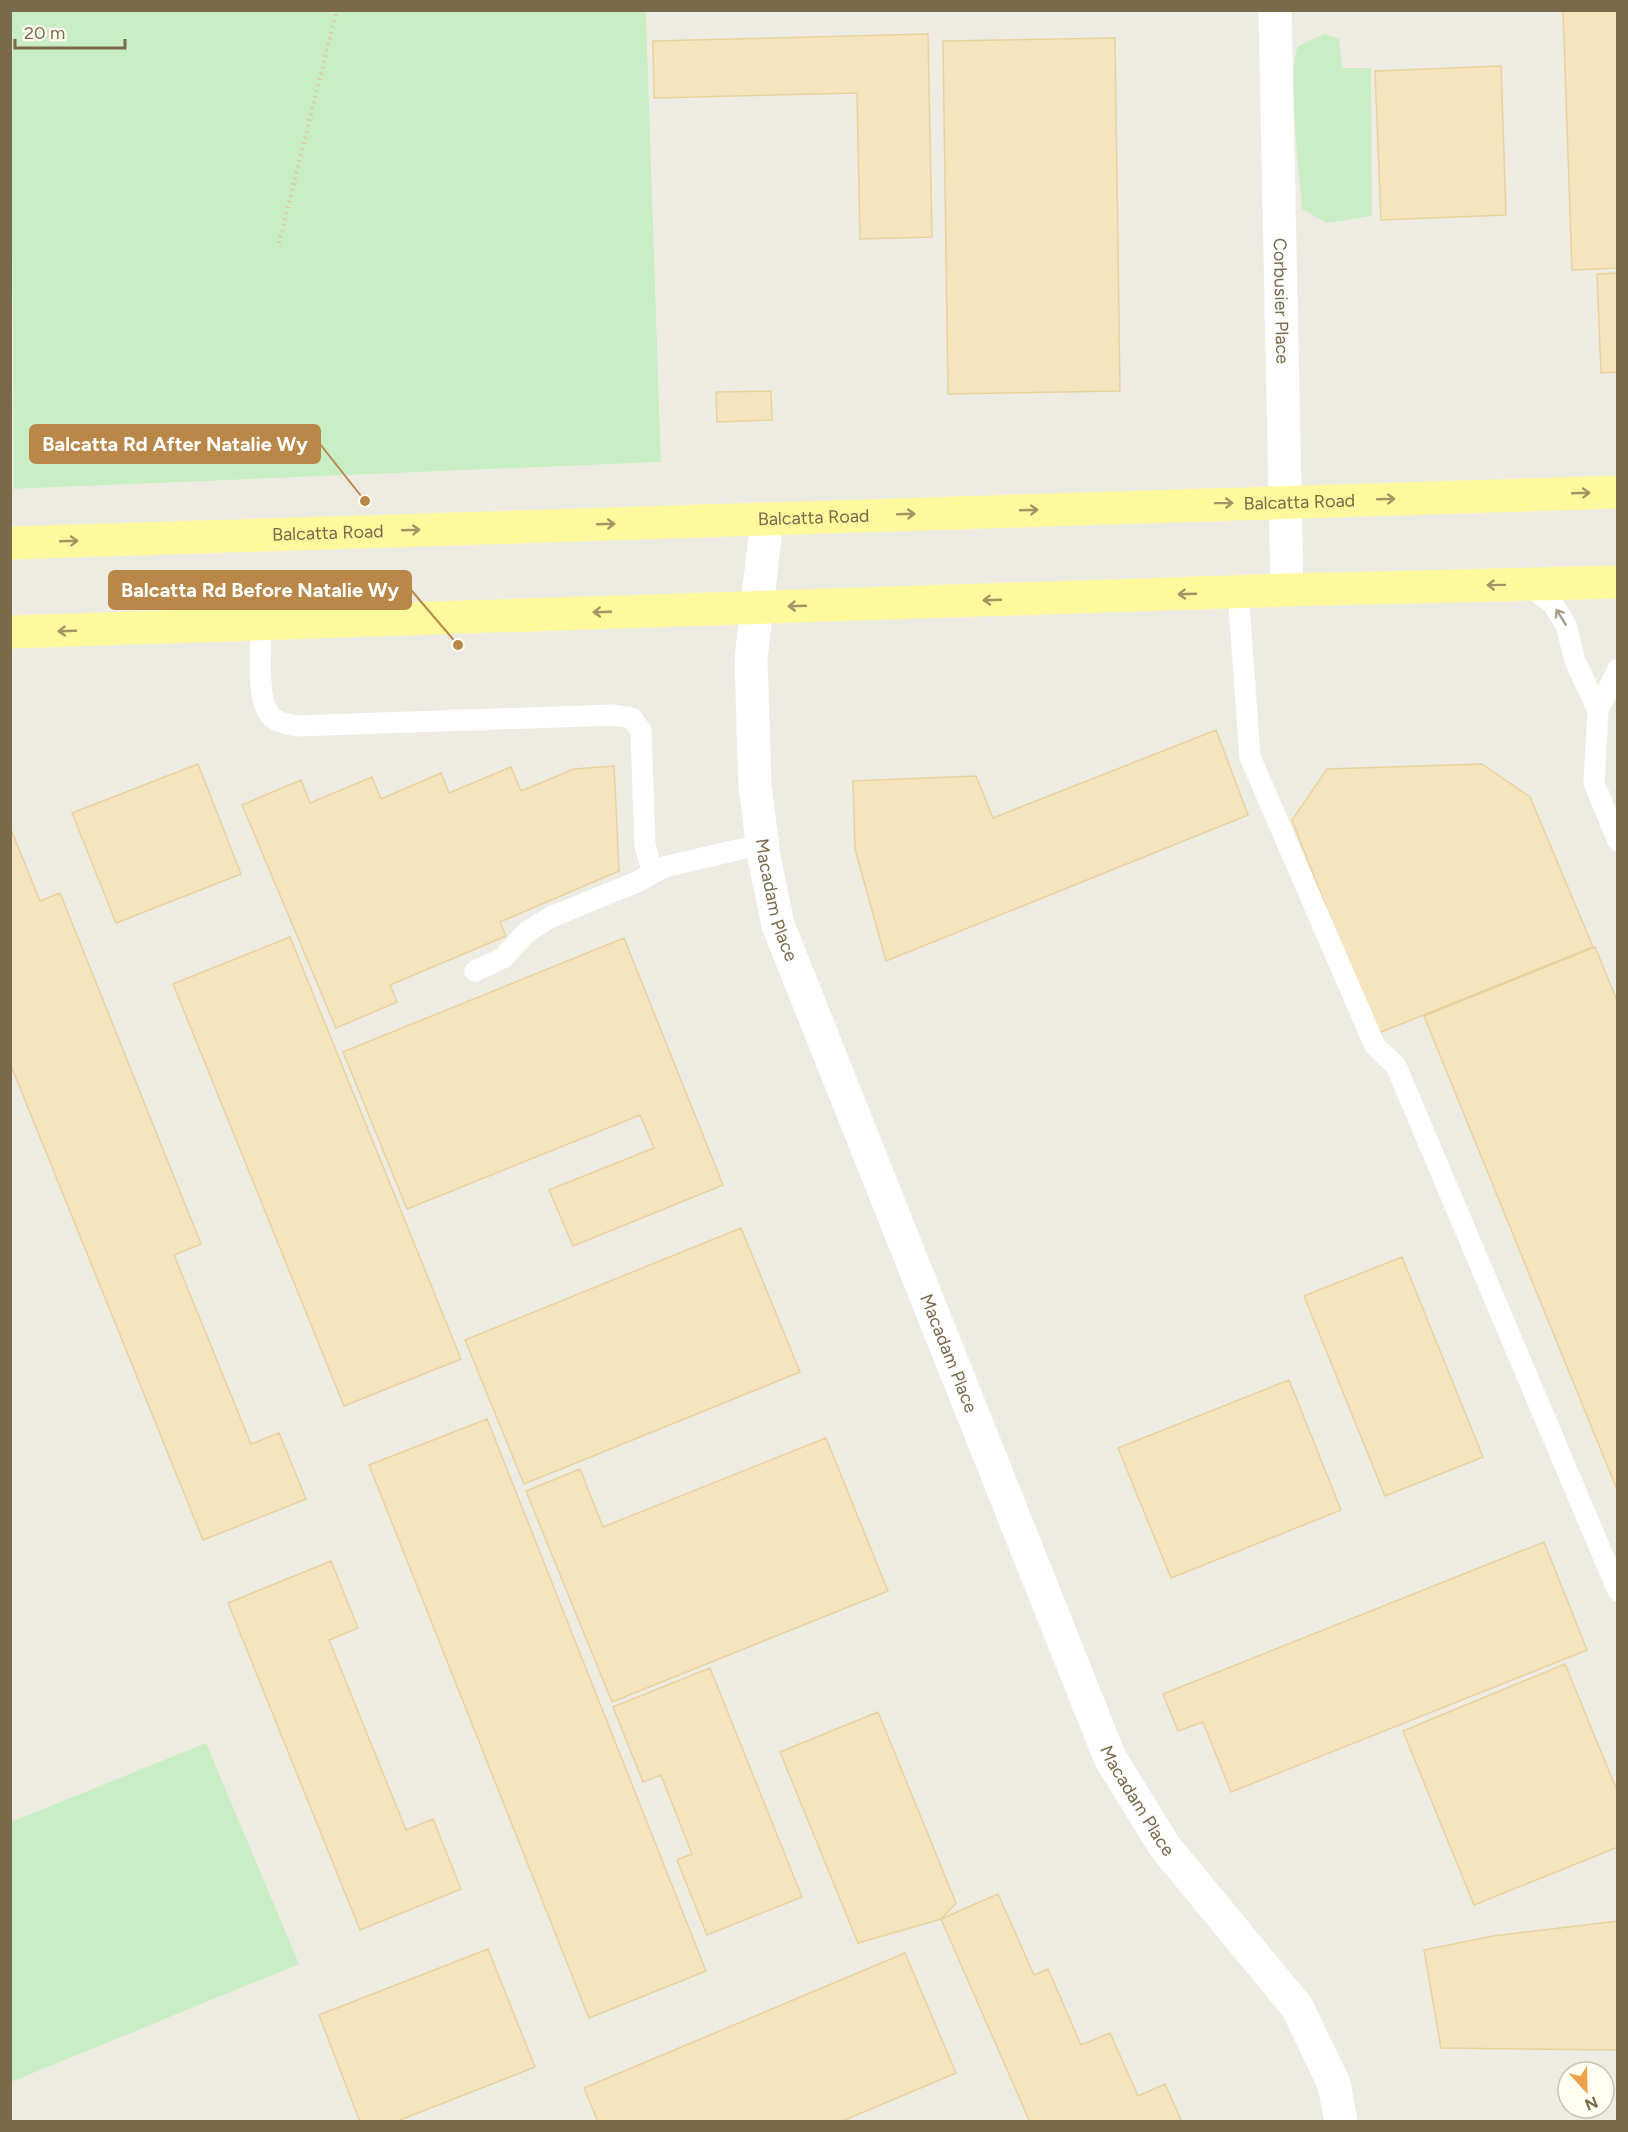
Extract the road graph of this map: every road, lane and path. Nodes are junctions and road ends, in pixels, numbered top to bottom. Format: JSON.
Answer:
{"nodes":[{"id":1,"x":337,"y":10,"type":"edge"},
{"id":2,"x":1275,"y":10,"type":"edge"},
{"id":3,"x":279,"y":243,"type":"dead end"},
{"id":4,"x":1617,"y":492,"type":"edge"},
{"id":5,"x":1286,"y":501,"type":"junction"},
{"id":6,"x":767,"y":519,"type":"junction"},
{"id":7,"x":10,"y":543,"type":"edge"},
{"id":8,"x":1617,"y":582,"type":"edge"},
{"id":9,"x":1528,"y":585,"type":"junction"},
{"id":10,"x":1287,"y":590,"type":"junction"},
{"id":11,"x":1238,"y":592,"type":"junction"},
{"id":12,"x":755,"y":607,"type":"junction"},
{"id":13,"x":261,"y":624,"type":"junction"},
{"id":14,"x":10,"y":632,"type":"edge"},
{"id":15,"x":1617,"y":669,"type":"edge"},
{"id":16,"x":1598,"y":710,"type":"junction"},
{"id":17,"x":1617,"y":841,"type":"edge"},
{"id":18,"x":763,"y":844,"type":"junction"},
{"id":19,"x":653,"y":873,"type":"junction"},
{"id":20,"x":474,"y":971,"type":"dead end"},
{"id":21,"x":1617,"y":1591,"type":"edge"},
{"id":22,"x":1341,"y":2121,"type":"edge"}],
"edges":[{"from":1,"to":3,"type":"path"},
{"from":2,"to":5,"type":"street","name":"Corbusier Place"},
{"from":5,"to":4,"type":"main road","name":"Balcatta Road","one_way":true},
{"from":6,"to":5,"type":"main road","name":"Balcatta Road","one_way":true},
{"from":5,"to":10,"type":"street","name":"Corbusier Place"},
{"from":7,"to":6,"type":"main road","name":"Balcatta Road","one_way":true},
{"from":6,"to":12,"type":"street","name":"Macadam Place"},
{"from":8,"to":9,"type":"main road"},
{"from":9,"to":10,"type":"main road","one_way":true},
{"from":16,"to":9,"type":"lane","one_way":true},
{"from":10,"to":11,"type":"main road"},
{"from":11,"to":12,"type":"main road","one_way":true},
{"from":11,"to":21,"type":"lane"},
{"from":12,"to":13,"type":"main road","one_way":true},
{"from":12,"to":18,"type":"street","name":"Macadam Place"},
{"from":13,"to":14,"type":"main road","one_way":true},
{"from":13,"to":19,"type":"lane"},
{"from":15,"to":16,"type":"lane"},
{"from":16,"to":17,"type":"lane"},
{"from":18,"to":19,"type":"lane"},
{"from":18,"to":22,"type":"street","name":"Macadam Place"},
{"from":19,"to":20,"type":"lane"}]}
